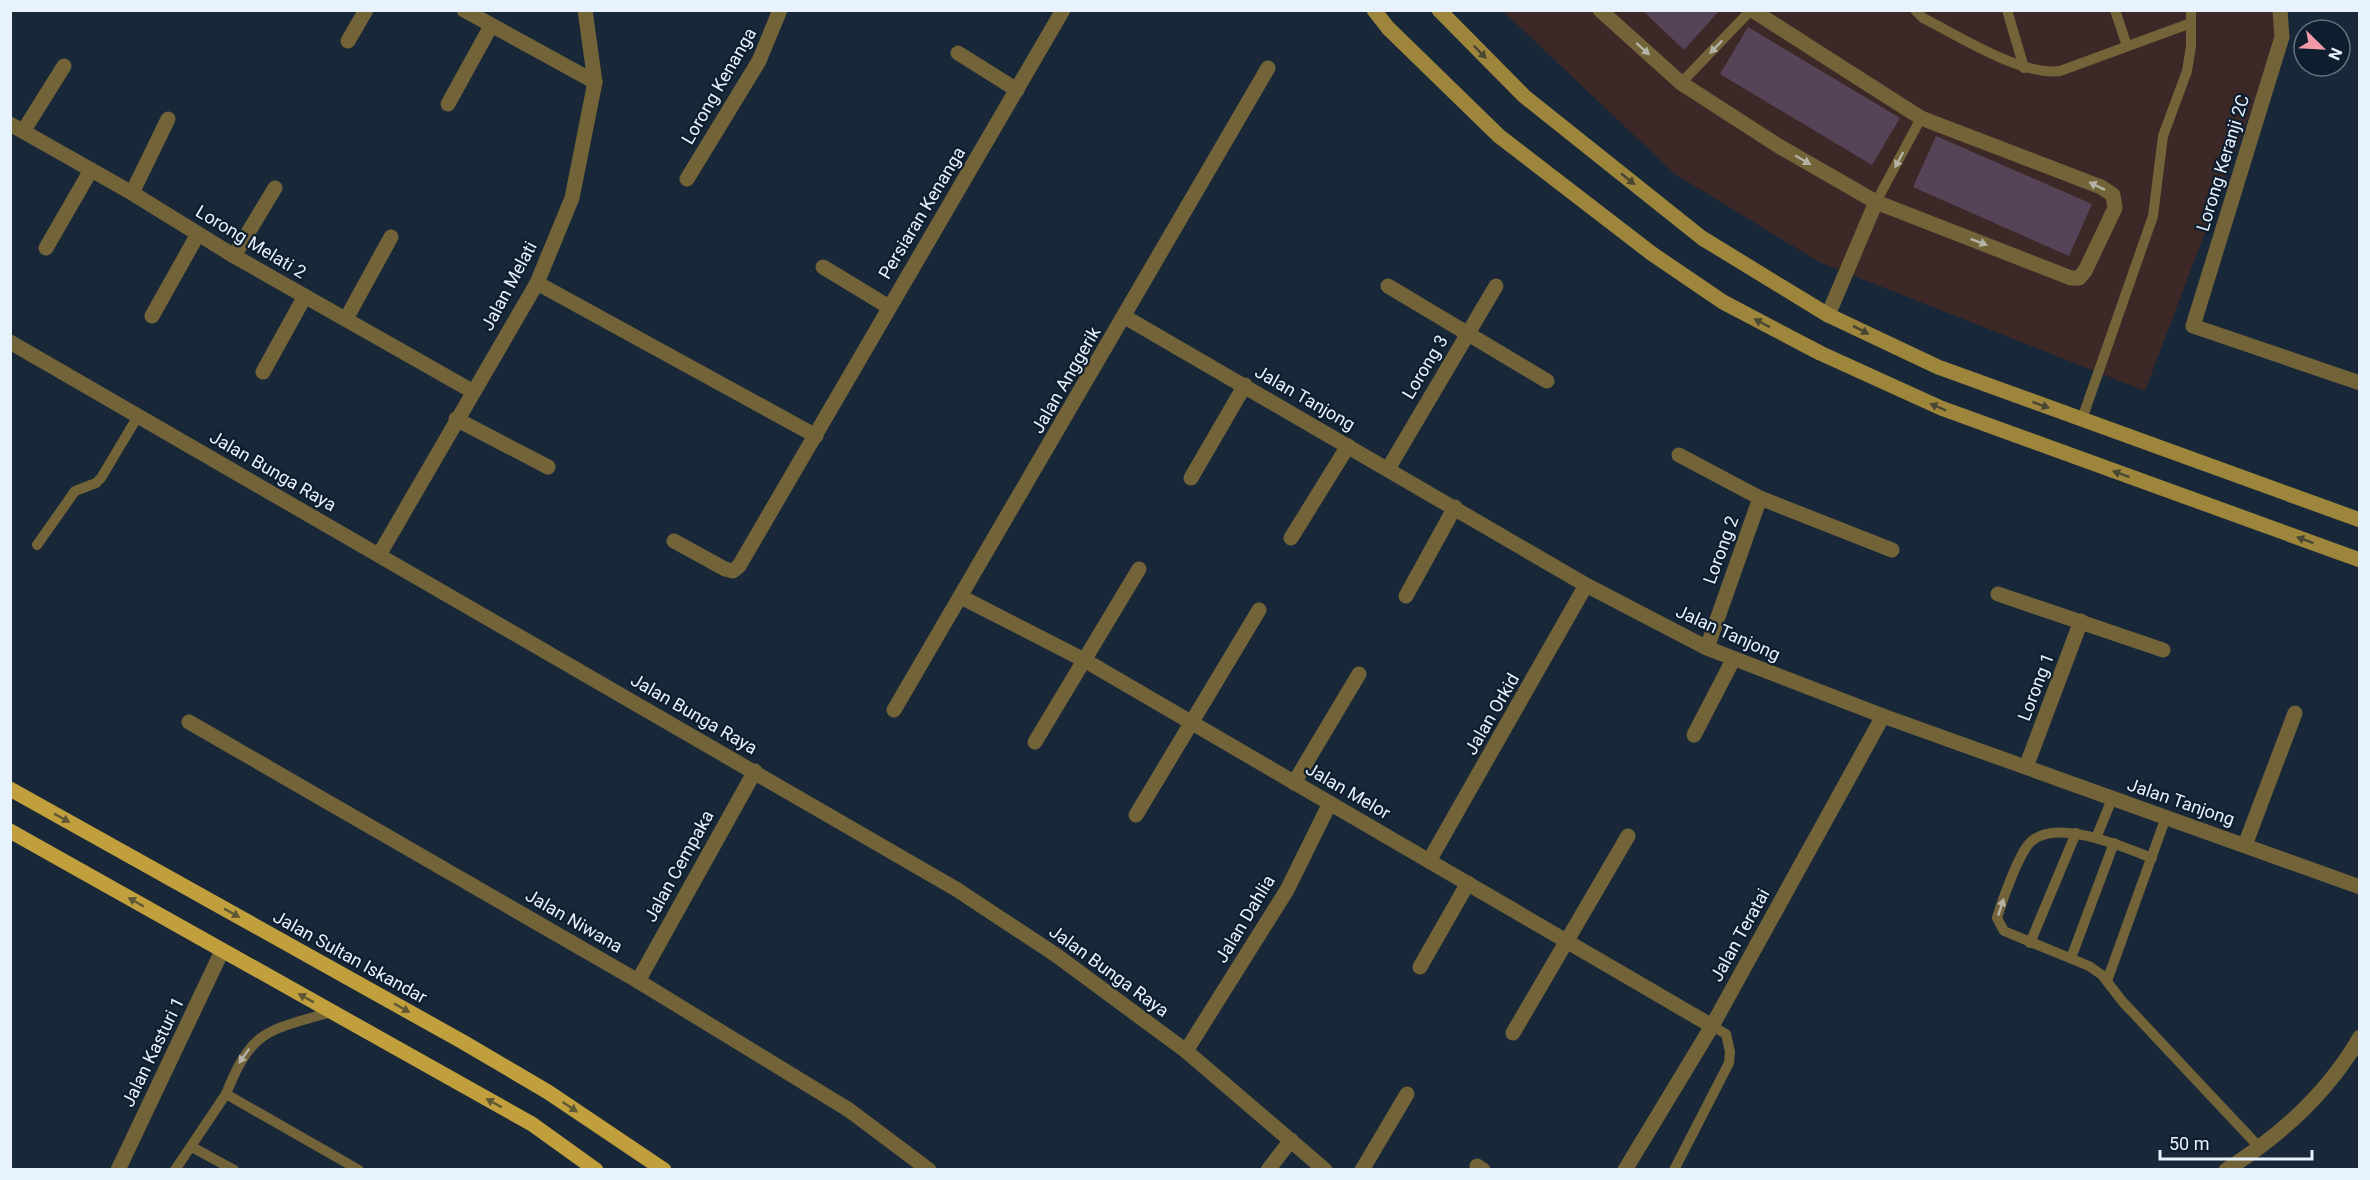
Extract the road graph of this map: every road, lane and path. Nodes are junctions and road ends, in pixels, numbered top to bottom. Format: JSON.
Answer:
{"nodes":[{"id":1,"x":366,"y":10,"type":"edge"},
{"id":2,"x":464,"y":10,"type":"edge"},
{"id":3,"x":585,"y":10,"type":"edge"},
{"id":4,"x":780,"y":10,"type":"edge"},
{"id":5,"x":1063,"y":10,"type":"edge"},
{"id":6,"x":1374,"y":10,"type":"edge"},
{"id":7,"x":1439,"y":10,"type":"edge"},
{"id":8,"x":1600,"y":10,"type":"edge"},
{"id":9,"x":1751,"y":10,"type":"edge"},
{"id":10,"x":1915,"y":10,"type":"edge"},
{"id":11,"x":2007,"y":10,"type":"edge"},
{"id":12,"x":2115,"y":10,"type":"edge"},
{"id":13,"x":2191,"y":10,"type":"edge"},
{"id":14,"x":2280,"y":10,"type":"edge"},
{"id":15,"x":2191,"y":23,"type":"junction"},
{"id":16,"x":491,"y":26,"type":"junction"},
{"id":17,"x":348,"y":41,"type":"dead end"},
{"id":18,"x":2127,"y":46,"type":"junction"},
{"id":19,"x":958,"y":52,"type":"dead end"},
{"id":20,"x":64,"y":66,"type":"dead end"},
{"id":21,"x":1268,"y":68,"type":"dead end"},
{"id":22,"x":2024,"y":68,"type":"junction"},
{"id":23,"x":595,"y":82,"type":"junction"},
{"id":24,"x":1681,"y":83,"type":"junction"},
{"id":25,"x":1017,"y":90,"type":"junction"},
{"id":26,"x":448,"y":104,"type":"dead end"},
{"id":27,"x":1921,"y":118,"type":"junction"},
{"id":28,"x":168,"y":119,"type":"dead end"},
{"id":29,"x":17,"y":127,"type":"edge"},
{"id":30,"x":92,"y":170,"type":"junction"},
{"id":31,"x":687,"y":178,"type":"dead end"},
{"id":32,"x":275,"y":188,"type":"dead end"},
{"id":33,"x":132,"y":193,"type":"junction"},
{"id":34,"x":1876,"y":202,"type":"junction"},
{"id":35,"x":198,"y":234,"type":"junction"},
{"id":36,"x":391,"y":237,"type":"dead end"},
{"id":37,"x":46,"y":248,"type":"dead end"},
{"id":38,"x":234,"y":256,"type":"junction"},
{"id":39,"x":823,"y":267,"type":"dead end"},
{"id":40,"x":537,"y":283,"type":"junction"},
{"id":41,"x":1388,"y":286,"type":"dead end"},
{"id":42,"x":1496,"y":286,"type":"dead end"},
{"id":43,"x":305,"y":296,"type":"junction"},
{"id":44,"x":889,"y":307,"type":"junction"},
{"id":45,"x":1827,"y":315,"type":"junction"},
{"id":46,"x":152,"y":316,"type":"dead end"},
{"id":47,"x":1125,"y":317,"type":"junction"},
{"id":48,"x":346,"y":319,"type":"junction"},
{"id":49,"x":1468,"y":333,"type":"junction"},
{"id":50,"x":10,"y":342,"type":"edge"},
{"id":51,"x":263,"y":372,"type":"dead end"},
{"id":52,"x":1547,"y":381,"type":"dead end"},
{"id":53,"x":2360,"y":383,"type":"edge"},
{"id":54,"x":1245,"y":385,"type":"junction"},
{"id":55,"x":472,"y":391,"type":"junction"},
{"id":56,"x":138,"y":416,"type":"junction"},
{"id":57,"x":456,"y":419,"type":"junction"},
{"id":58,"x":2082,"y":419,"type":"junction"},
{"id":59,"x":816,"y":436,"type":"junction"},
{"id":60,"x":1348,"y":446,"type":"junction"},
{"id":61,"x":1679,"y":455,"type":"dead end"},
{"id":62,"x":548,"y":467,"type":"dead end"},
{"id":63,"x":1388,"y":469,"type":"junction"},
{"id":64,"x":1191,"y":478,"type":"dead end"},
{"id":65,"x":1760,"y":498,"type":"junction"},
{"id":66,"x":1455,"y":507,"type":"junction"},
{"id":67,"x":2360,"y":520,"type":"edge"},
{"id":68,"x":1291,"y":538,"type":"dead end"},
{"id":69,"x":674,"y":542,"type":"dead end"},
{"id":70,"x":37,"y":545,"type":"dead end"},
{"id":71,"x":1892,"y":550,"type":"dead end"},
{"id":72,"x":379,"y":555,"type":"junction"},
{"id":73,"x":2360,"y":560,"type":"edge"},
{"id":74,"x":1139,"y":569,"type":"dead end"},
{"id":75,"x":1586,"y":585,"type":"junction"},
{"id":76,"x":1998,"y":594,"type":"dead end"},
{"id":77,"x":1406,"y":596,"type":"dead end"},
{"id":78,"x":961,"y":597,"type":"junction"},
{"id":79,"x":1259,"y":610,"type":"dead end"},
{"id":80,"x":2081,"y":621,"type":"junction"},
{"id":81,"x":1707,"y":648,"type":"junction"},
{"id":82,"x":2163,"y":650,"type":"dead end"},
{"id":83,"x":1733,"y":660,"type":"junction"},
{"id":84,"x":1086,"y":661,"type":"junction"},
{"id":85,"x":1359,"y":674,"type":"dead end"},
{"id":86,"x":894,"y":710,"type":"dead end"},
{"id":87,"x":2295,"y":713,"type":"dead end"},
{"id":88,"x":1883,"y":716,"type":"junction"},
{"id":89,"x":189,"y":722,"type":"dead end"},
{"id":90,"x":1190,"y":722,"type":"junction"},
{"id":91,"x":1694,"y":735,"type":"dead end"},
{"id":92,"x":1035,"y":742,"type":"dead end"},
{"id":93,"x":2026,"y":767,"type":"junction"},
{"id":94,"x":754,"y":771,"type":"junction"},
{"id":95,"x":1294,"y":783,"type":"junction"},
{"id":96,"x":10,"y":789,"type":"edge"},
{"id":97,"x":2112,"y":799,"type":"junction"},
{"id":98,"x":1330,"y":803,"type":"junction"},
{"id":99,"x":1136,"y":815,"type":"dead end"},
{"id":100,"x":2166,"y":817,"type":"junction"},
{"id":101,"x":10,"y":831,"type":"edge"},
{"id":102,"x":2076,"y":833,"type":"junction"},
{"id":103,"x":1628,"y":836,"type":"dead end"},
{"id":104,"x":2096,"y":838,"type":"junction"},
{"id":105,"x":2114,"y":843,"type":"junction"},
{"id":106,"x":2245,"y":845,"type":"junction"},
{"id":107,"x":2152,"y":858,"type":"junction"},
{"id":108,"x":1429,"y":861,"type":"junction"},
{"id":109,"x":1468,"y":883,"type":"junction"},
{"id":110,"x":2360,"y":887,"type":"edge"},
{"id":111,"x":1566,"y":941,"type":"junction"},
{"id":112,"x":2030,"y":943,"type":"junction"},
{"id":113,"x":222,"y":951,"type":"junction"},
{"id":114,"x":2071,"y":958,"type":"junction"},
{"id":115,"x":1420,"y":967,"type":"dead end"},
{"id":116,"x":638,"y":981,"type":"junction"},
{"id":117,"x":2107,"y":981,"type":"junction"},
{"id":118,"x":331,"y":1012,"type":"junction"},
{"id":119,"x":1712,"y":1026,"type":"junction"},
{"id":120,"x":1513,"y":1033,"type":"dead end"},
{"id":121,"x":2360,"y":1037,"type":"edge"},
{"id":122,"x":1186,"y":1051,"type":"junction"},
{"id":123,"x":226,"y":1094,"type":"junction"},
{"id":124,"x":1407,"y":1094,"type":"dead end"},
{"id":125,"x":1291,"y":1140,"type":"junction"},
{"id":126,"x":192,"y":1147,"type":"junction"},
{"id":127,"x":2260,"y":1148,"type":"junction"},
{"id":128,"x":118,"y":1170,"type":"edge"},
{"id":129,"x":175,"y":1170,"type":"edge"},
{"id":130,"x":234,"y":1170,"type":"edge"},
{"id":131,"x":359,"y":1170,"type":"edge"},
{"id":132,"x":596,"y":1170,"type":"edge"},
{"id":133,"x":664,"y":1170,"type":"edge"},
{"id":134,"x":929,"y":1170,"type":"edge"},
{"id":135,"x":1268,"y":1170,"type":"edge"},
{"id":136,"x":1324,"y":1170,"type":"edge"},
{"id":137,"x":1362,"y":1170,"type":"edge"},
{"id":138,"x":1625,"y":1170,"type":"edge"},
{"id":139,"x":1674,"y":1170,"type":"edge"},
{"id":140,"x":2226,"y":1170,"type":"edge"}],
"edges":[{"from":1,"to":17,"type":"street"},
{"from":2,"to":16,"type":"street"},
{"from":3,"to":23,"type":"street","name":"Jalan Melati"},
{"from":4,"to":31,"type":"street","name":"Lorong Kenanga"},
{"from":5,"to":25,"type":"street","name":"Persiaran Kenanga"},
{"from":73,"to":6,"type":"main road","one_way":true},
{"from":7,"to":45,"type":"main road","one_way":true},
{"from":8,"to":24,"type":"street","one_way":true},
{"from":9,"to":24,"type":"lane","one_way":true},
{"from":9,"to":27,"type":"street"},
{"from":10,"to":22,"type":"lane"},
{"from":11,"to":22,"type":"lane"},
{"from":12,"to":18,"type":"lane"},
{"from":13,"to":15,"type":"lane"},
{"from":14,"to":53,"type":"street","name":"Lorong Keranji 2C"},
{"from":15,"to":18,"type":"lane"},
{"from":15,"to":58,"type":"lane"},
{"from":16,"to":23,"type":"street"},
{"from":16,"to":26,"type":"street"},
{"from":18,"to":22,"type":"lane"},
{"from":19,"to":25,"type":"street"},
{"from":20,"to":29,"type":"street"},
{"from":21,"to":47,"type":"street","name":"Jalan Anggerik"},
{"from":23,"to":40,"type":"street","name":"Jalan Melati"},
{"from":24,"to":34,"type":"street","one_way":true},
{"from":25,"to":44,"type":"street","name":"Persiaran Kenanga"},
{"from":27,"to":34,"type":"lane","one_way":true},
{"from":34,"to":27,"type":"street","one_way":true},
{"from":28,"to":33,"type":"street"},
{"from":29,"to":30,"type":"street","name":"Lorong Melati 2"},
{"from":30,"to":33,"type":"street","name":"Lorong Melati 2"},
{"from":30,"to":37,"type":"street"},
{"from":32,"to":38,"type":"street"},
{"from":33,"to":35,"type":"street","name":"Lorong Melati 2"},
{"from":34,"to":45,"type":"street"},
{"from":35,"to":38,"type":"street","name":"Lorong Melati 2"},
{"from":35,"to":46,"type":"street"},
{"from":36,"to":48,"type":"street"},
{"from":38,"to":43,"type":"street","name":"Lorong Melati 2"},
{"from":39,"to":44,"type":"street"},
{"from":40,"to":55,"type":"street","name":"Jalan Melati"},
{"from":40,"to":59,"type":"street"},
{"from":41,"to":49,"type":"street"},
{"from":42,"to":49,"type":"street","name":"Lorong 3"},
{"from":43,"to":48,"type":"street","name":"Lorong Melati 2"},
{"from":43,"to":51,"type":"street"},
{"from":44,"to":59,"type":"street","name":"Persiaran Kenanga"},
{"from":45,"to":58,"type":"main road","one_way":true},
{"from":47,"to":54,"type":"street","name":"Jalan Tanjong"},
{"from":47,"to":78,"type":"street","name":"Jalan Anggerik"},
{"from":48,"to":55,"type":"street","name":"Lorong Melati 2"},
{"from":49,"to":52,"type":"street"},
{"from":49,"to":63,"type":"street","name":"Lorong 3"},
{"from":50,"to":56,"type":"street","name":"Jalan Bunga Raya"},
{"from":54,"to":60,"type":"street","name":"Jalan Tanjong"},
{"from":54,"to":64,"type":"street"},
{"from":55,"to":57,"type":"street","name":"Jalan Melati"},
{"from":56,"to":70,"type":"lane"},
{"from":56,"to":72,"type":"street","name":"Jalan Bunga Raya"},
{"from":57,"to":62,"type":"street"},
{"from":57,"to":72,"type":"street","name":"Jalan Melati"},
{"from":58,"to":67,"type":"main road"},
{"from":59,"to":69,"type":"street","name":"Persiaran Kenanga"},
{"from":60,"to":63,"type":"street","name":"Jalan Tanjong"},
{"from":60,"to":68,"type":"street"},
{"from":61,"to":65,"type":"street"},
{"from":63,"to":66,"type":"street","name":"Jalan Tanjong"},
{"from":65,"to":71,"type":"street"},
{"from":65,"to":81,"type":"street","name":"Lorong 2"},
{"from":66,"to":75,"type":"street","name":"Jalan Tanjong"},
{"from":66,"to":77,"type":"street"},
{"from":72,"to":94,"type":"street","name":"Jalan Bunga Raya"},
{"from":74,"to":84,"type":"street"},
{"from":75,"to":81,"type":"street","name":"Jalan Tanjong"},
{"from":75,"to":108,"type":"street","name":"Jalan Orkid"},
{"from":76,"to":80,"type":"street"},
{"from":78,"to":84,"type":"street","name":"Jalan Melor"},
{"from":78,"to":86,"type":"street","name":"Jalan Anggerik"},
{"from":79,"to":90,"type":"street"},
{"from":80,"to":82,"type":"street"},
{"from":80,"to":93,"type":"street","name":"Lorong 1"},
{"from":81,"to":83,"type":"street","name":"Jalan Tanjong"},
{"from":83,"to":88,"type":"street","name":"Jalan Tanjong"},
{"from":83,"to":91,"type":"street"},
{"from":84,"to":90,"type":"street","name":"Jalan Melor"},
{"from":84,"to":92,"type":"street"},
{"from":85,"to":95,"type":"street"},
{"from":87,"to":106,"type":"street"},
{"from":88,"to":93,"type":"street","name":"Jalan Tanjong"},
{"from":88,"to":119,"type":"street","name":"Jalan Teratai"},
{"from":89,"to":116,"type":"street","name":"Jalan Niwana"},
{"from":90,"to":95,"type":"street","name":"Jalan Melor"},
{"from":90,"to":99,"type":"street"},
{"from":93,"to":97,"type":"street","name":"Jalan Tanjong"},
{"from":94,"to":116,"type":"street","name":"Jalan Cempaka"},
{"from":94,"to":122,"type":"street","name":"Jalan Bunga Raya"},
{"from":95,"to":98,"type":"street","name":"Jalan Melor"},
{"from":96,"to":133,"type":"main road","name":"Jalan Sultan Iskandar","one_way":true},
{"from":97,"to":100,"type":"street","name":"Jalan Tanjong"},
{"from":97,"to":104,"type":"lane"},
{"from":98,"to":108,"type":"street","name":"Jalan Melor"},
{"from":98,"to":122,"type":"street","name":"Jalan Dahlia"},
{"from":100,"to":106,"type":"street","name":"Jalan Tanjong"},
{"from":100,"to":107,"type":"lane"},
{"from":113,"to":101,"type":"main road","one_way":true},
{"from":102,"to":104,"type":"lane"},
{"from":102,"to":112,"type":"lane"},
{"from":112,"to":102,"type":"lane","one_way":true},
{"from":103,"to":111,"type":"street"},
{"from":104,"to":105,"type":"lane"},
{"from":105,"to":107,"type":"lane"},
{"from":105,"to":114,"type":"lane"},
{"from":106,"to":110,"type":"street","name":"Jalan Tanjong"},
{"from":107,"to":117,"type":"lane"},
{"from":108,"to":109,"type":"street","name":"Jalan Melor"},
{"from":109,"to":111,"type":"street","name":"Jalan Melor"},
{"from":109,"to":115,"type":"street"},
{"from":111,"to":119,"type":"street","name":"Jalan Melor"},
{"from":111,"to":120,"type":"street"},
{"from":112,"to":114,"type":"lane"},
{"from":118,"to":113,"type":"main road","one_way":true},
{"from":113,"to":128,"type":"street","name":"Jalan Kasturi 1"},
{"from":114,"to":117,"type":"lane"},
{"from":116,"to":134,"type":"street","name":"Jalan Niwana"},
{"from":117,"to":127,"type":"lane"},
{"from":118,"to":123,"type":"lane","one_way":true},
{"from":132,"to":118,"type":"main road","one_way":true},
{"from":119,"to":138,"type":"street","name":"Jalan Teratai"},
{"from":119,"to":139,"type":"lane"},
{"from":121,"to":127,"type":"street"},
{"from":122,"to":125,"type":"street","name":"Jalan Bunga Raya"},
{"from":123,"to":126,"type":"lane"},
{"from":123,"to":131,"type":"lane"},
{"from":124,"to":137,"type":"street"},
{"from":125,"to":135,"type":"street"},
{"from":125,"to":136,"type":"street","name":"Jalan Bunga Raya"},
{"from":126,"to":129,"type":"lane"},
{"from":126,"to":130,"type":"lane"},
{"from":127,"to":140,"type":"street"}]}
